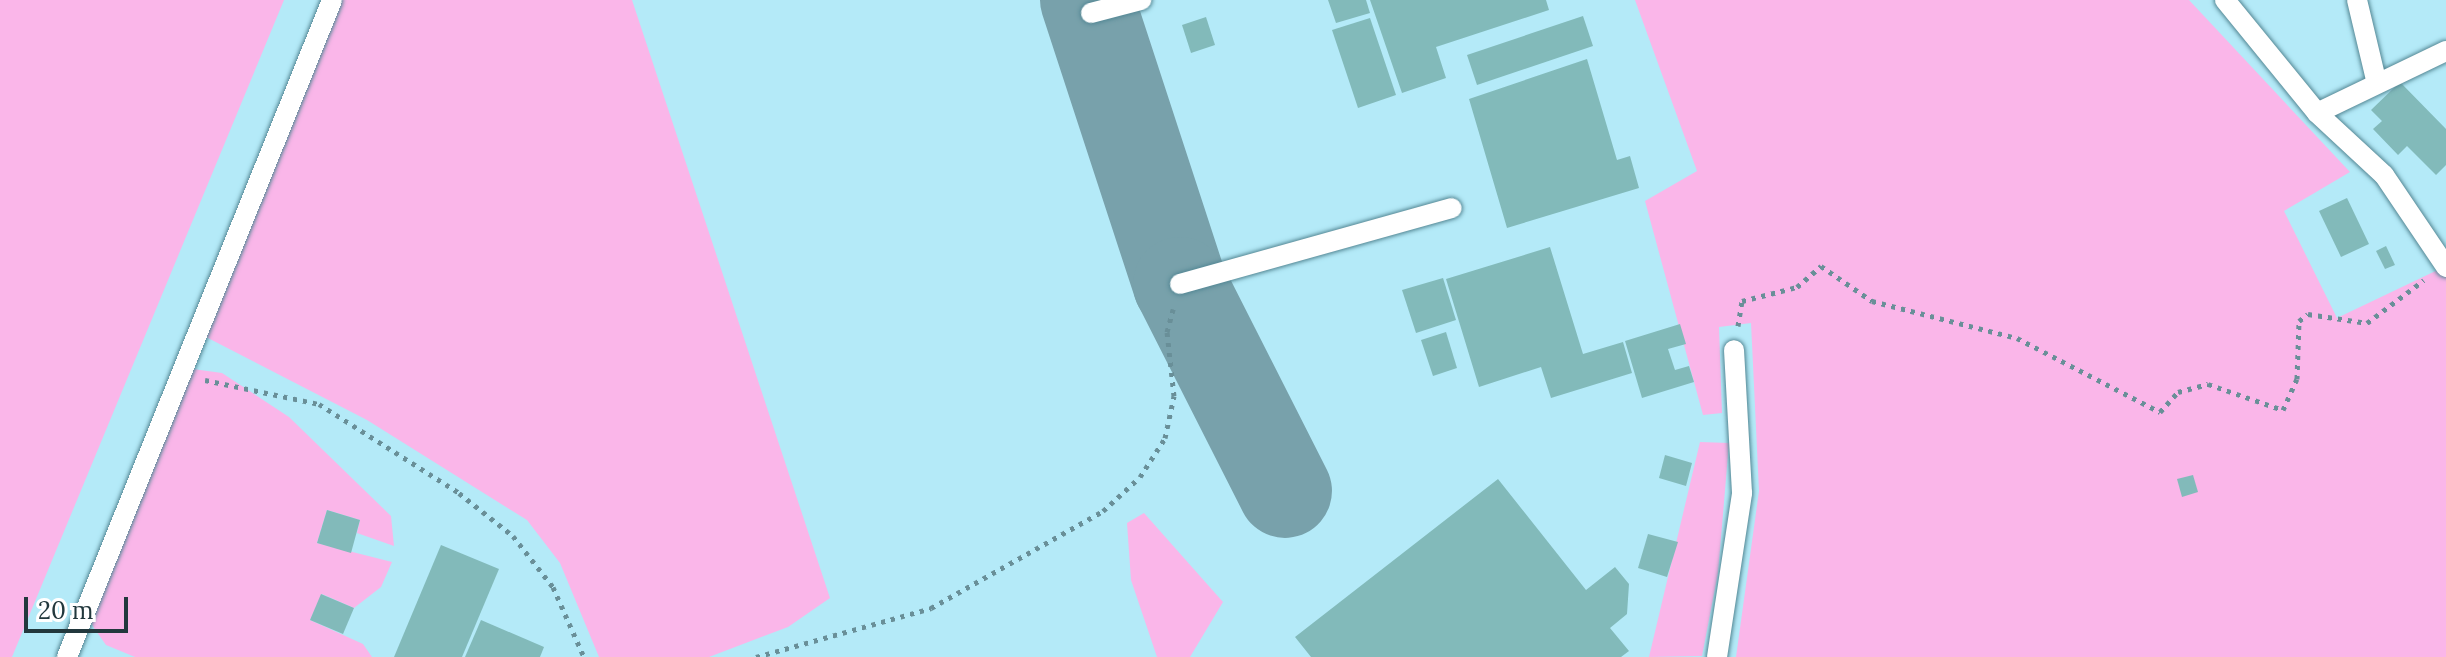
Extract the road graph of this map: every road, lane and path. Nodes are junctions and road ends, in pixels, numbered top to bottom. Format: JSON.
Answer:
{"nodes":[{"id":1,"x":332,"y":0,"type":"edge"},
{"id":2,"x":1141,"y":0,"type":"edge"},
{"id":3,"x":2225,"y":0,"type":"edge"},
{"id":4,"x":2357,"y":0,"type":"edge"},
{"id":5,"x":1091,"y":13,"type":"dead end"},
{"id":6,"x":2446,"y":51,"type":"edge"},
{"id":7,"x":2376,"y":80,"type":"junction"},
{"id":8,"x":2317,"y":113,"type":"junction"},
{"id":9,"x":1452,"y":208,"type":"dead end"},
{"id":10,"x":2445,"y":266,"type":"edge"},
{"id":11,"x":1180,"y":284,"type":"joint"},
{"id":12,"x":1734,"y":350,"type":"joint"},
{"id":13,"x":181,"y":375,"type":"junction"},
{"id":14,"x":67,"y":657,"type":"edge"},
{"id":15,"x":584,"y":657,"type":"edge"},
{"id":16,"x":756,"y":657,"type":"edge"},
{"id":17,"x":1717,"y":657,"type":"edge"}],
"edges":[{"from":1,"to":13,"type":"lane"},
{"from":2,"to":5,"type":"lane"},
{"from":3,"to":8,"type":"lane"},
{"from":4,"to":7,"type":"lane"},
{"from":6,"to":7,"type":"lane"},
{"from":7,"to":8,"type":"lane"},
{"from":8,"to":10,"type":"lane"},
{"from":9,"to":11,"type":"lane"},
{"from":10,"to":12,"type":"path"},
{"from":11,"to":16,"type":"path"},
{"from":12,"to":17,"type":"lane"},
{"from":13,"to":14,"type":"lane"},
{"from":13,"to":15,"type":"path"}]}
